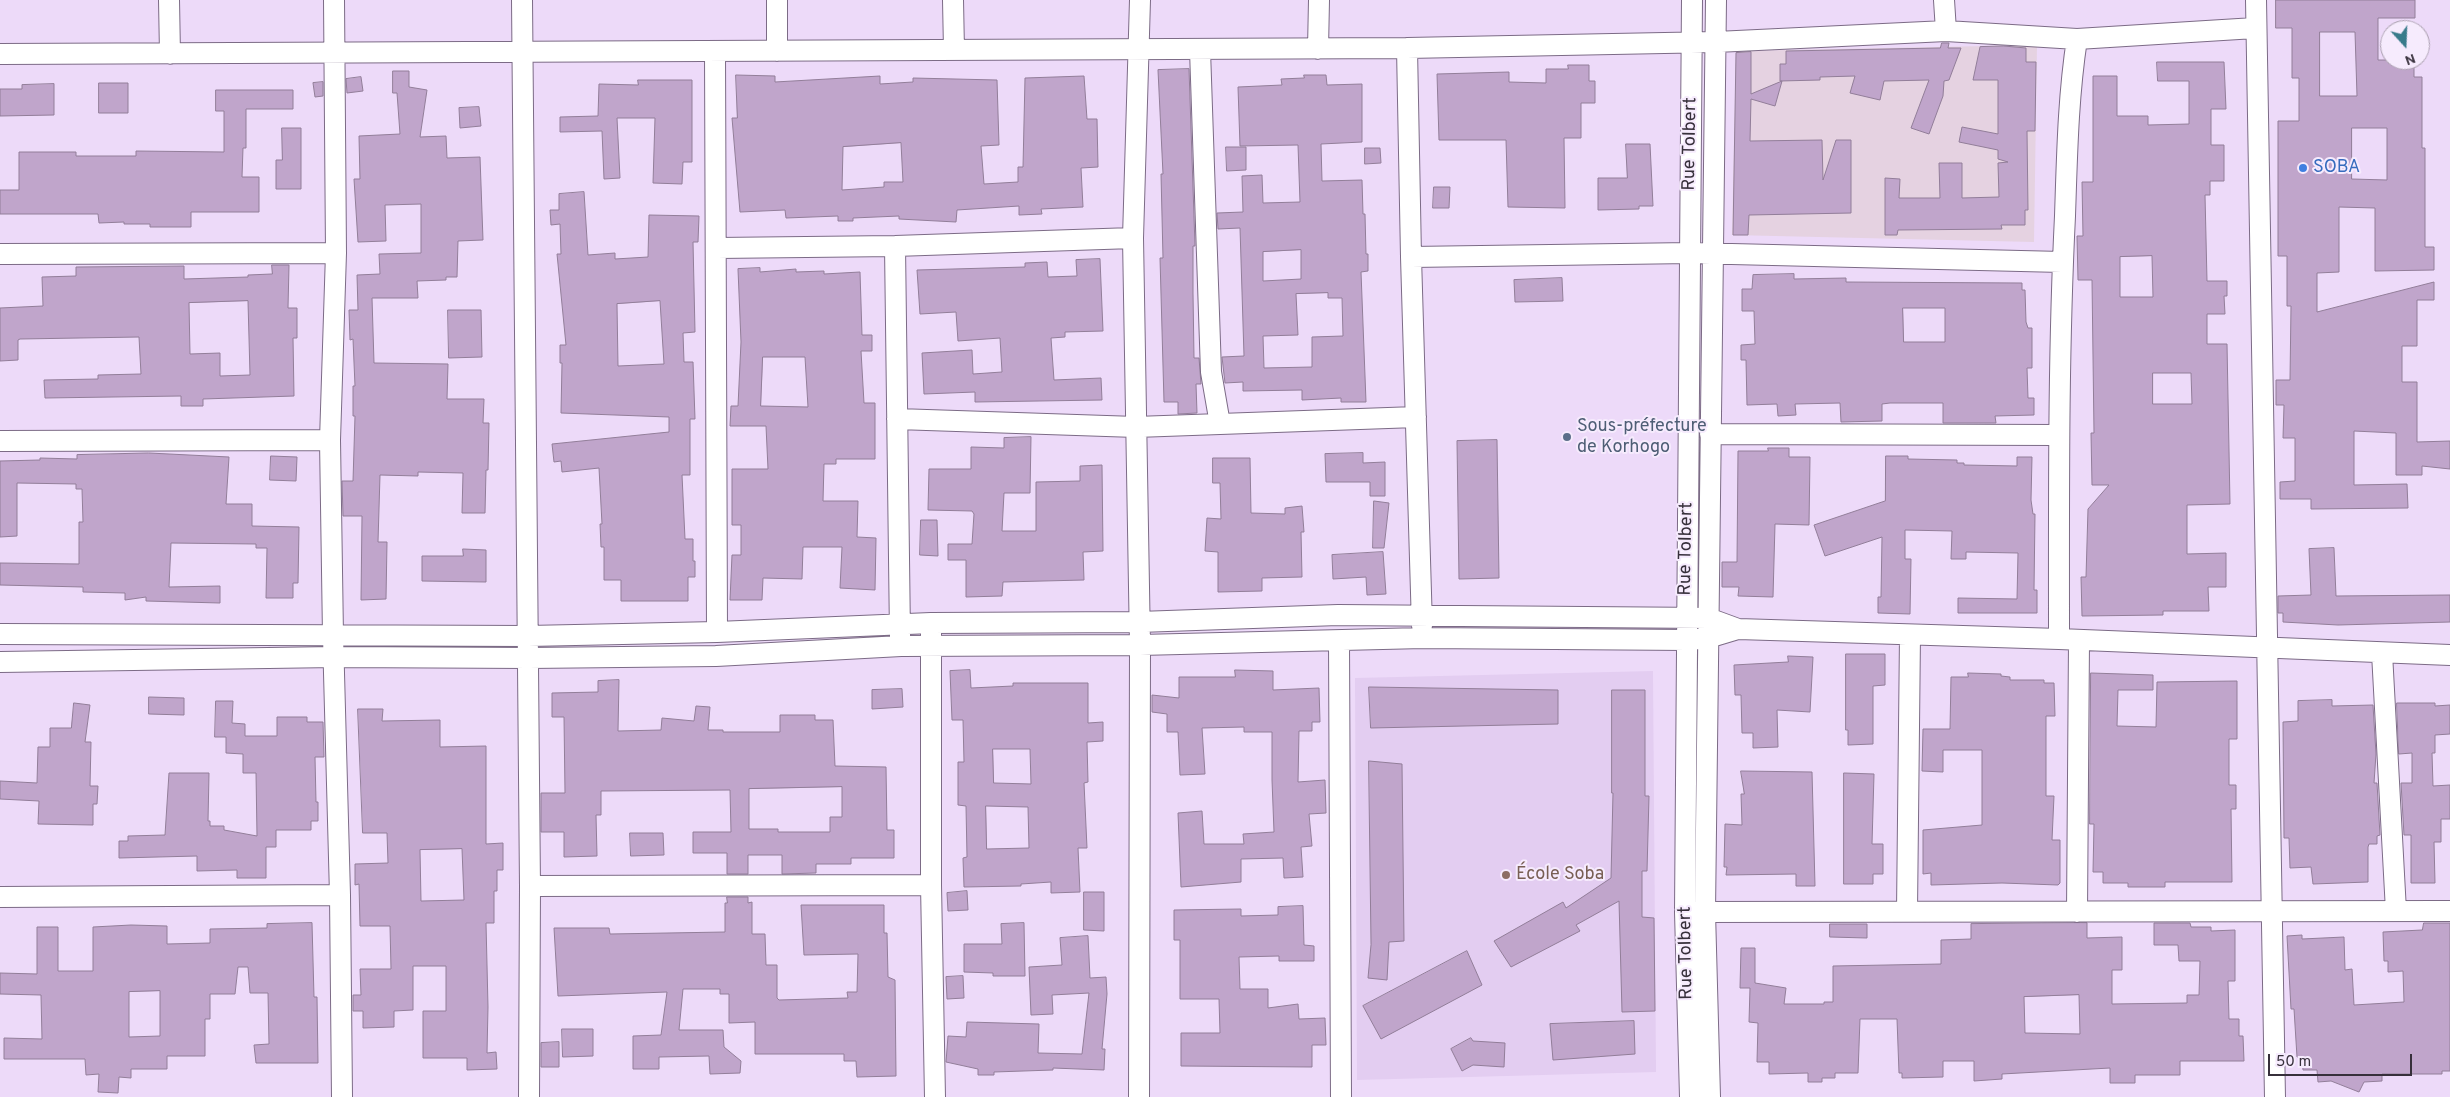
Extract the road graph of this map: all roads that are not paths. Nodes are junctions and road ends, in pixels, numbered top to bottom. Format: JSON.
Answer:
{"nodes":[{"id":1,"x":169,"y":0,"type":"edge"},
{"id":2,"x":334,"y":0,"type":"edge"},
{"id":3,"x":522,"y":0,"type":"edge"},
{"id":4,"x":777,"y":0,"type":"edge"},
{"id":5,"x":953,"y":0,"type":"edge"},
{"id":6,"x":1140,"y":0,"type":"edge"},
{"id":7,"x":1319,"y":0,"type":"edge"},
{"id":8,"x":1692,"y":0,"type":"edge"},
{"id":9,"x":1716,"y":0,"type":"edge"},
{"id":10,"x":1944,"y":0,"type":"edge"},
{"id":11,"x":2256,"y":0,"type":"edge"},
{"id":12,"x":2255,"y":28,"type":"junction"},
{"id":13,"x":1946,"y":31,"type":"junction"},
{"id":14,"x":2077,"y":39,"type":"junction"},
{"id":15,"x":1693,"y":42,"type":"junction"},
{"id":16,"x":1716,"y":42,"type":"junction"},
{"id":17,"x":1408,"y":48,"type":"junction"},
{"id":18,"x":1318,"y":49,"type":"junction"},
{"id":19,"x":954,"y":50,"type":"junction"},
{"id":20,"x":1140,"y":50,"type":"junction"},
{"id":21,"x":1200,"y":50,"type":"junction"},
{"id":22,"x":716,"y":51,"type":"junction"},
{"id":23,"x":777,"y":51,"type":"junction"},
{"id":24,"x":522,"y":52,"type":"junction"},
{"id":25,"x":334,"y":53,"type":"junction"},
{"id":26,"x":0,"y":54,"type":"edge"},
{"id":27,"x":170,"y":54,"type":"junction"},
{"id":28,"x":1133,"y":238,"type":"junction"},
{"id":29,"x":895,"y":246,"type":"junction"},
{"id":30,"x":717,"y":248,"type":"junction"},
{"id":31,"x":336,"y":253,"type":"junction"},
{"id":32,"x":1690,"y":253,"type":"junction"},
{"id":33,"x":0,"y":254,"type":"edge"},
{"id":34,"x":1713,"y":254,"type":"junction"},
{"id":35,"x":1411,"y":257,"type":"junction"},
{"id":36,"x":2062,"y":262,"type":"junction"},
{"id":37,"x":1416,"y":417,"type":"junction"},
{"id":38,"x":897,"y":419,"type":"junction"},
{"id":39,"x":1220,"y":424,"type":"junction"},
{"id":40,"x":1136,"y":426,"type":"junction"},
{"id":41,"x":1710,"y":434,"type":"junction"},
{"id":42,"x":2058,"y":435,"type":"junction"},
{"id":43,"x":330,"y":440,"type":"junction"},
{"id":44,"x":0,"y":441,"type":"edge"},
{"id":45,"x":1422,"y":614,"type":"junction"},
{"id":46,"x":1686,"y":618,"type":"junction"},
{"id":47,"x":1708,"y":618,"type":"junction"},
{"id":48,"x":1139,"y":622,"type":"junction"},
{"id":49,"x":931,"y":623,"type":"junction"},
{"id":50,"x":899,"y":624,"type":"junction"},
{"id":51,"x":1738,"y":629,"type":"junction"},
{"id":52,"x":717,"y":632,"type":"junction"},
{"id":53,"x":0,"y":634,"type":"edge"},
{"id":54,"x":1910,"y":635,"type":"junction"},
{"id":55,"x":333,"y":636,"type":"junction"},
{"id":56,"x":528,"y":636,"type":"junction"},
{"id":57,"x":1423,"y":638,"type":"junction"},
{"id":58,"x":1708,"y":638,"type":"junction"},
{"id":59,"x":1687,"y":640,"type":"junction"},
{"id":60,"x":2069,"y":640,"type":"junction"},
{"id":61,"x":1339,"y":641,"type":"junction"},
{"id":62,"x":931,"y":645,"type":"junction"},
{"id":63,"x":1140,"y":645,"type":"junction"},
{"id":64,"x":900,"y":646,"type":"junction"},
{"id":65,"x":2266,"y":649,"type":"junction"},
{"id":66,"x":2382,"y":653,"type":"junction"},
{"id":67,"x":2450,"y":655,"type":"edge"},
{"id":68,"x":335,"y":657,"type":"junction"},
{"id":69,"x":529,"y":658,"type":"junction"},
{"id":70,"x":0,"y":662,"type":"edge"},
{"id":71,"x":931,"y":884,"type":"junction"},
{"id":72,"x":530,"y":886,"type":"junction"},
{"id":73,"x":340,"y":895,"type":"junction"},
{"id":74,"x":0,"y":897,"type":"edge"},
{"id":75,"x":1907,"y":911,"type":"junction"},
{"id":76,"x":2271,"y":911,"type":"junction"},
{"id":77,"x":2396,"y":911,"type":"junction"},
{"id":78,"x":2450,"y":911,"type":"edge"},
{"id":79,"x":1685,"y":912,"type":"junction"},
{"id":80,"x":1705,"y":912,"type":"junction"},
{"id":81,"x":2077,"y":912,"type":"junction"},
{"id":82,"x":342,"y":1097,"type":"edge"},
{"id":83,"x":529,"y":1097,"type":"edge"},
{"id":84,"x":935,"y":1097,"type":"edge"},
{"id":85,"x":1139,"y":1097,"type":"edge"},
{"id":86,"x":1341,"y":1097,"type":"edge"},
{"id":87,"x":1690,"y":1097,"type":"edge"},
{"id":88,"x":1710,"y":1097,"type":"edge"},
{"id":89,"x":2275,"y":1097,"type":"edge"}],
"edges":[{"from":1,"to":27,"type":"street"},
{"from":2,"to":25,"type":"street"},
{"from":3,"to":24,"type":"street"},
{"from":4,"to":23,"type":"street"},
{"from":5,"to":19,"type":"street"},
{"from":6,"to":20,"type":"street"},
{"from":7,"to":18,"type":"street"},
{"from":8,"to":15,"type":"street","name":"Rue Tolbert"},
{"from":9,"to":16,"type":"street","name":"Rue Tolbert"},
{"from":10,"to":13,"type":"street"},
{"from":11,"to":12,"type":"street"},
{"from":12,"to":14,"type":"street"},
{"from":12,"to":65,"type":"street"},
{"from":13,"to":14,"type":"street"},
{"from":13,"to":16,"type":"street"},
{"from":14,"to":36,"type":"street"},
{"from":15,"to":16,"type":"street"},
{"from":15,"to":17,"type":"street"},
{"from":15,"to":32,"type":"street","name":"Rue Tolbert"},
{"from":16,"to":34,"type":"street","name":"Rue Tolbert"},
{"from":17,"to":18,"type":"street"},
{"from":17,"to":35,"type":"street"},
{"from":18,"to":21,"type":"street"},
{"from":19,"to":20,"type":"street"},
{"from":19,"to":23,"type":"street"},
{"from":20,"to":21,"type":"street"},
{"from":20,"to":28,"type":"street"},
{"from":21,"to":39,"type":"street"},
{"from":22,"to":23,"type":"street"},
{"from":22,"to":24,"type":"street"},
{"from":22,"to":30,"type":"street"},
{"from":24,"to":25,"type":"street"},
{"from":24,"to":56,"type":"street"},
{"from":25,"to":27,"type":"street"},
{"from":25,"to":31,"type":"street"},
{"from":26,"to":27,"type":"street"},
{"from":28,"to":29,"type":"street"},
{"from":28,"to":40,"type":"street"},
{"from":29,"to":30,"type":"street"},
{"from":29,"to":38,"type":"street"},
{"from":30,"to":52,"type":"street"},
{"from":31,"to":33,"type":"street"},
{"from":31,"to":43,"type":"street"},
{"from":32,"to":34,"type":"street"},
{"from":32,"to":35,"type":"street"},
{"from":32,"to":46,"type":"street","name":"Rue Tolbert"},
{"from":34,"to":36,"type":"street"},
{"from":34,"to":41,"type":"street","name":"Rue Tolbert"},
{"from":35,"to":37,"type":"street"},
{"from":36,"to":42,"type":"street"},
{"from":37,"to":39,"type":"street"},
{"from":37,"to":45,"type":"street"},
{"from":38,"to":40,"type":"street"},
{"from":38,"to":50,"type":"street"},
{"from":39,"to":40,"type":"street"},
{"from":40,"to":48,"type":"street"},
{"from":41,"to":42,"type":"street"},
{"from":41,"to":47,"type":"street","name":"Rue Tolbert"},
{"from":42,"to":60,"type":"street"},
{"from":43,"to":44,"type":"street"},
{"from":43,"to":55,"type":"street"},
{"from":45,"to":46,"type":"street"},
{"from":45,"to":48,"type":"street"},
{"from":45,"to":57,"type":"street"},
{"from":46,"to":47,"type":"street"},
{"from":46,"to":59,"type":"street","name":"Rue Tolbert"},
{"from":47,"to":51,"type":"street"},
{"from":47,"to":58,"type":"street","name":"Rue Tolbert"},
{"from":48,"to":49,"type":"street"},
{"from":48,"to":63,"type":"street"},
{"from":49,"to":50,"type":"street"},
{"from":49,"to":62,"type":"street"},
{"from":50,"to":52,"type":"street"},
{"from":50,"to":64,"type":"street"},
{"from":51,"to":54,"type":"street"},
{"from":51,"to":58,"type":"street"},
{"from":52,"to":56,"type":"street"},
{"from":53,"to":55,"type":"street"},
{"from":54,"to":60,"type":"street"},
{"from":54,"to":75,"type":"street"},
{"from":55,"to":56,"type":"street"},
{"from":55,"to":68,"type":"street"},
{"from":56,"to":69,"type":"street"},
{"from":57,"to":59,"type":"street"},
{"from":57,"to":61,"type":"street"},
{"from":58,"to":59,"type":"street"},
{"from":58,"to":80,"type":"street","name":"Rue Tolbert"},
{"from":59,"to":79,"type":"street","name":"Rue Tolbert"},
{"from":60,"to":65,"type":"street"},
{"from":60,"to":81,"type":"street"},
{"from":61,"to":63,"type":"street"},
{"from":61,"to":86,"type":"street"},
{"from":62,"to":63,"type":"street"},
{"from":62,"to":64,"type":"street"},
{"from":62,"to":71,"type":"street"},
{"from":63,"to":85,"type":"street"},
{"from":64,"to":69,"type":"street"},
{"from":65,"to":66,"type":"street"},
{"from":65,"to":76,"type":"street"},
{"from":66,"to":67,"type":"street"},
{"from":66,"to":77,"type":"street"},
{"from":68,"to":69,"type":"street"},
{"from":68,"to":70,"type":"street"},
{"from":68,"to":73,"type":"street"},
{"from":69,"to":72,"type":"street"},
{"from":71,"to":72,"type":"street"},
{"from":71,"to":84,"type":"street"},
{"from":72,"to":83,"type":"street"},
{"from":73,"to":74,"type":"street"},
{"from":73,"to":82,"type":"street"},
{"from":75,"to":80,"type":"street"},
{"from":75,"to":81,"type":"street"},
{"from":76,"to":77,"type":"street"},
{"from":76,"to":81,"type":"street"},
{"from":76,"to":89,"type":"street"},
{"from":77,"to":78,"type":"street"},
{"from":79,"to":80,"type":"street"},
{"from":79,"to":87,"type":"street","name":"Rue Tolbert"},
{"from":80,"to":88,"type":"street","name":"Rue Tolbert"}]}
